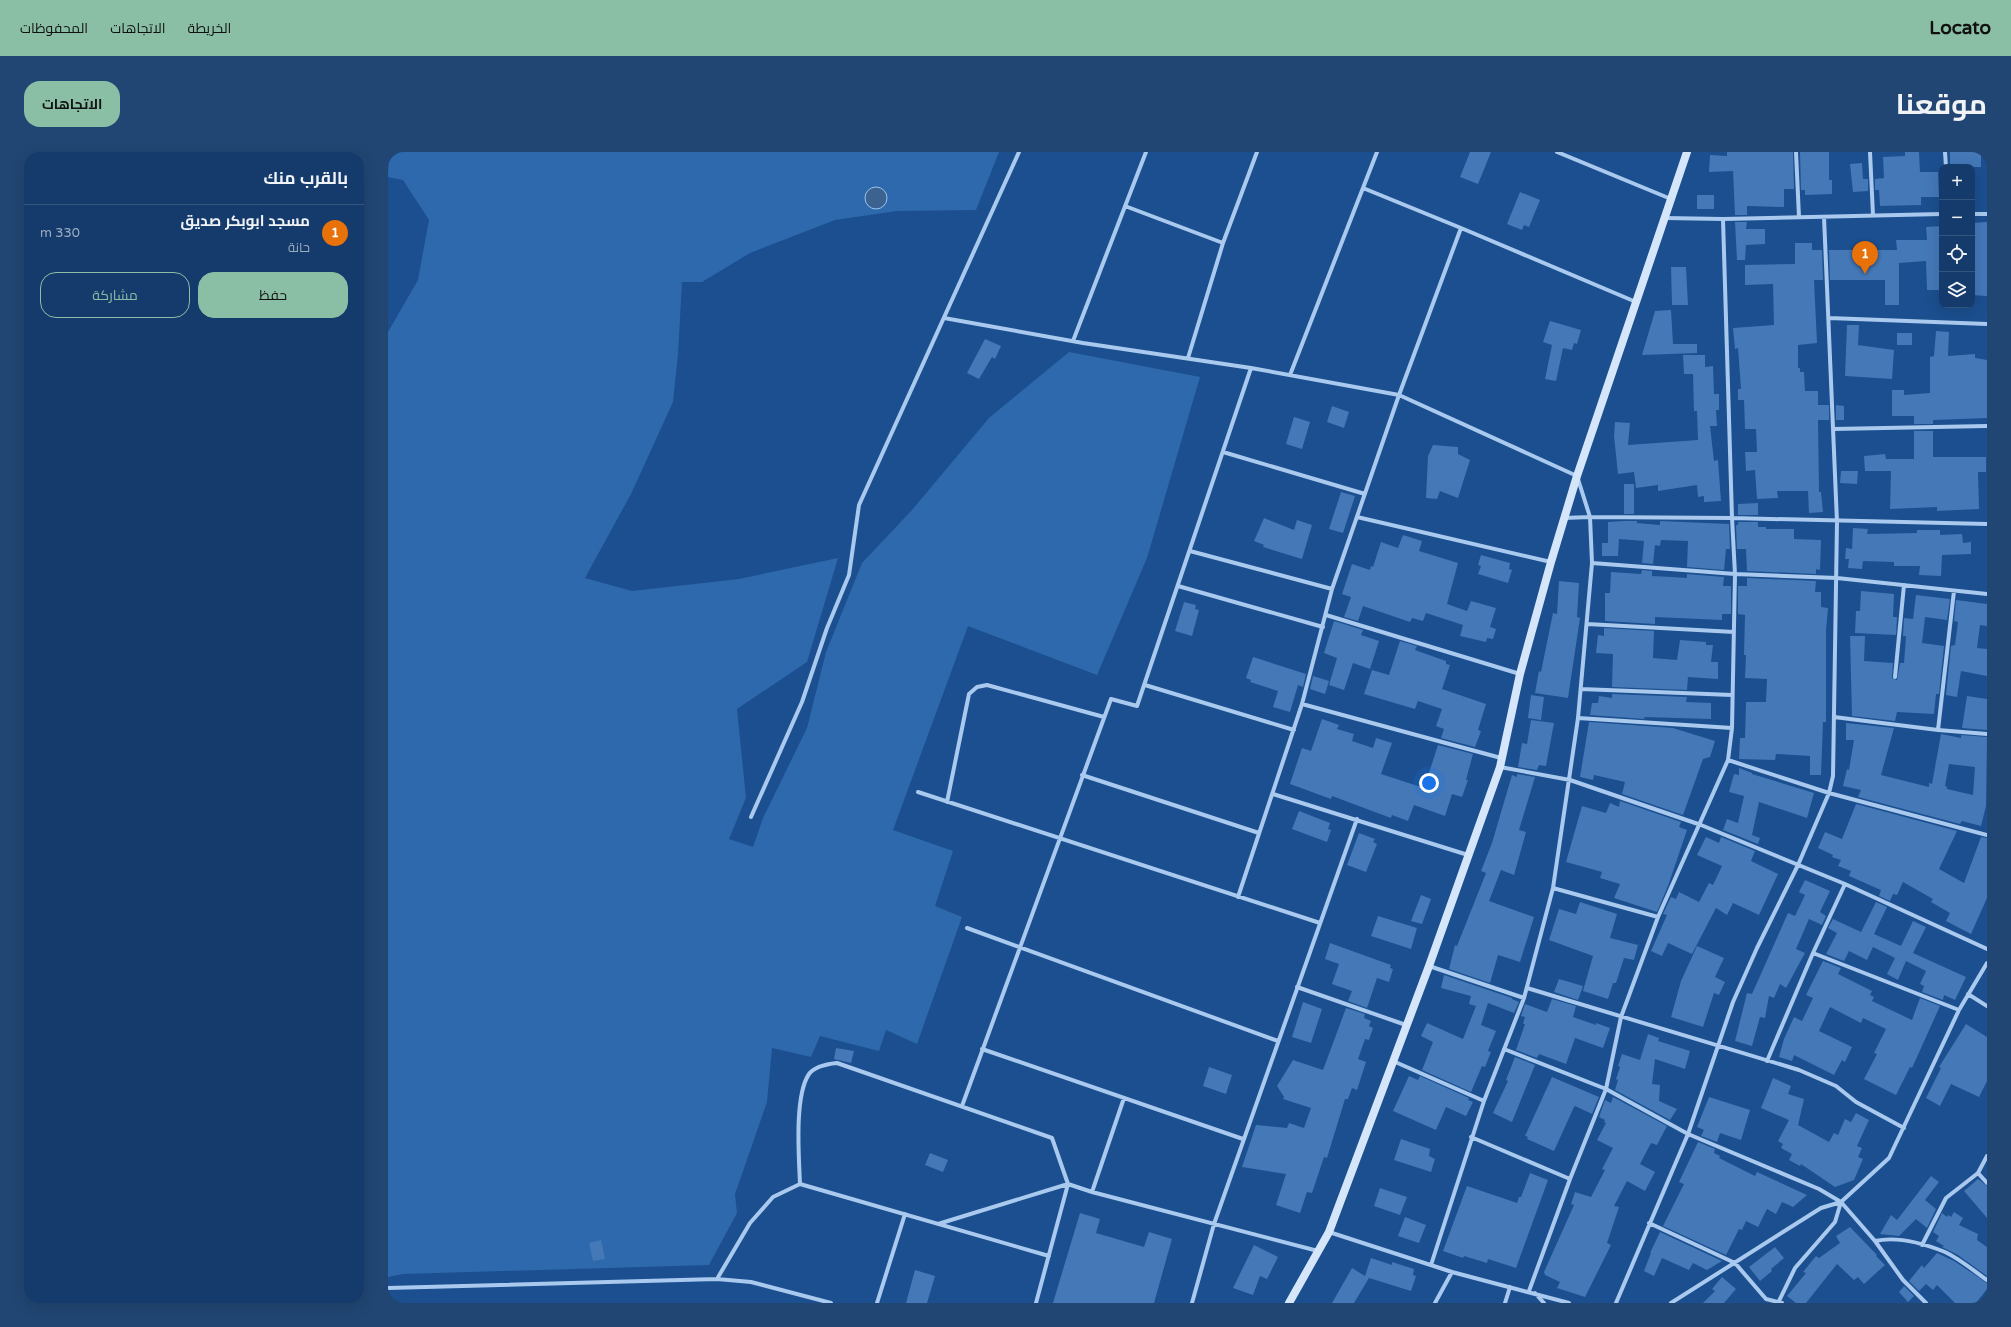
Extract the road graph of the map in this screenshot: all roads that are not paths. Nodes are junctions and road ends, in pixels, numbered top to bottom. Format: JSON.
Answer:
{"nodes":[{"id":1,"x":1019,"y":152,"type":"edge"},
{"id":2,"x":1146,"y":152,"type":"edge"},
{"id":3,"x":1257,"y":152,"type":"edge"},
{"id":4,"x":1376,"y":152,"type":"edge"},
{"id":5,"x":1557,"y":152,"type":"edge"},
{"id":6,"x":1687,"y":152,"type":"edge"},
{"id":7,"x":1796,"y":152,"type":"edge"},
{"id":8,"x":1870,"y":152,"type":"edge"},
{"id":9,"x":1945,"y":152,"type":"edge"},
{"id":10,"x":1946,"y":164,"type":"edge"},
{"id":11,"x":1362,"y":188,"type":"junction"},
{"id":12,"x":1671,"y":199,"type":"junction"},
{"id":13,"x":1125,"y":206,"type":"junction"},
{"id":14,"x":1939,"y":214,"type":"edge"},
{"id":15,"x":1975,"y":214,"type":"edge"},
{"id":16,"x":1987,"y":214,"type":"edge"},
{"id":17,"x":1873,"y":215,"type":"junction"},
{"id":18,"x":1799,"y":217,"type":"junction"},
{"id":19,"x":1824,"y":217,"type":"junction"},
{"id":20,"x":1665,"y":218,"type":"junction"},
{"id":21,"x":1723,"y":219,"type":"junction"},
{"id":22,"x":1461,"y":228,"type":"junction"},
{"id":23,"x":1223,"y":243,"type":"junction"},
{"id":24,"x":1636,"y":302,"type":"junction"},
{"id":25,"x":944,"y":318,"type":"junction"},
{"id":26,"x":1829,"y":318,"type":"junction"},
{"id":27,"x":1987,"y":324,"type":"edge"},
{"id":28,"x":1073,"y":341,"type":"junction"},
{"id":29,"x":1188,"y":358,"type":"junction"},
{"id":30,"x":1251,"y":368,"type":"junction"},
{"id":31,"x":1290,"y":375,"type":"junction"},
{"id":32,"x":1399,"y":395,"type":"junction"},
{"id":33,"x":1987,"y":426,"type":"edge"},
{"id":34,"x":1833,"y":428,"type":"junction"},
{"id":35,"x":1223,"y":452,"type":"junction"},
{"id":36,"x":1577,"y":476,"type":"junction"},
{"id":37,"x":1365,"y":494,"type":"junction"},
{"id":38,"x":1590,"y":516,"type":"junction"},
{"id":39,"x":1357,"y":517,"type":"junction"},
{"id":40,"x":1564,"y":518,"type":"junction"},
{"id":41,"x":1732,"y":518,"type":"junction"},
{"id":42,"x":1837,"y":522,"type":"junction"},
{"id":43,"x":1987,"y":524,"type":"edge"},
{"id":44,"x":1190,"y":551,"type":"junction"},
{"id":45,"x":1551,"y":562,"type":"junction"},
{"id":46,"x":1592,"y":563,"type":"junction"},
{"id":47,"x":1735,"y":574,"type":"junction"},
{"id":48,"x":1837,"y":578,"type":"junction"},
{"id":49,"x":1178,"y":586,"type":"junction"},
{"id":50,"x":1904,"y":586,"type":"junction"},
{"id":51,"x":1332,"y":589,"type":"junction"},
{"id":52,"x":1954,"y":591,"type":"junction"},
{"id":53,"x":1987,"y":594,"type":"edge"},
{"id":54,"x":1326,"y":615,"type":"junction"},
{"id":55,"x":1588,"y":624,"type":"junction"},
{"id":56,"x":1323,"y":626,"type":"junction"},
{"id":57,"x":1734,"y":632,"type":"junction"},
{"id":58,"x":1520,"y":674,"type":"junction"},
{"id":59,"x":1894,"y":677,"type":"dead end"},
{"id":60,"x":1145,"y":685,"type":"junction"},
{"id":61,"x":1581,"y":689,"type":"junction"},
{"id":62,"x":1732,"y":695,"type":"junction"},
{"id":63,"x":1302,"y":704,"type":"junction"},
{"id":64,"x":1834,"y":716,"type":"junction"},
{"id":65,"x":1104,"y":717,"type":"junction"},
{"id":66,"x":1578,"y":718,"type":"junction"},
{"id":67,"x":1732,"y":728,"type":"junction"},
{"id":68,"x":1294,"y":730,"type":"junction"},
{"id":69,"x":1938,"y":730,"type":"junction"},
{"id":70,"x":1987,"y":734,"type":"edge"},
{"id":71,"x":1728,"y":760,"type":"junction"},
{"id":72,"x":1500,"y":763,"type":"junction"},
{"id":73,"x":1082,"y":776,"type":"junction"},
{"id":74,"x":1570,"y":780,"type":"junction"},
{"id":75,"x":918,"y":792,"type":"dead end"},
{"id":76,"x":1829,"y":793,"type":"junction"},
{"id":77,"x":1273,"y":794,"type":"junction"},
{"id":78,"x":947,"y":802,"type":"junction"},
{"id":79,"x":751,"y":817,"type":"dead end"},
{"id":80,"x":1357,"y":819,"type":"junction"},
{"id":81,"x":1700,"y":825,"type":"junction"},
{"id":82,"x":1259,"y":833,"type":"junction"},
{"id":83,"x":1987,"y":834,"type":"edge"},
{"id":84,"x":1058,"y":838,"type":"junction"},
{"id":85,"x":1468,"y":855,"type":"junction"},
{"id":86,"x":1798,"y":865,"type":"junction"},
{"id":87,"x":1845,"y":884,"type":"junction"},
{"id":88,"x":1553,"y":888,"type":"junction"},
{"id":89,"x":1238,"y":896,"type":"junction"},
{"id":90,"x":1658,"y":917,"type":"junction"},
{"id":91,"x":1320,"y":923,"type":"junction"},
{"id":92,"x":967,"y":928,"type":"dead end"},
{"id":93,"x":1019,"y":947,"type":"junction"},
{"id":94,"x":1987,"y":948,"type":"edge"},
{"id":95,"x":1813,"y":952,"type":"junction"},
{"id":96,"x":1987,"y":963,"type":"edge"},
{"id":97,"x":1429,"y":966,"type":"junction"},
{"id":98,"x":1297,"y":987,"type":"junction"},
{"id":99,"x":1527,"y":988,"type":"junction"},
{"id":100,"x":1968,"y":994,"type":"junction"},
{"id":101,"x":1524,"y":998,"type":"junction"},
{"id":102,"x":1987,"y":1006,"type":"edge"},
{"id":103,"x":1959,"y":1010,"type":"junction"},
{"id":104,"x":1621,"y":1017,"type":"junction"},
{"id":105,"x":1406,"y":1025,"type":"junction"},
{"id":106,"x":1278,"y":1041,"type":"junction"},
{"id":107,"x":1719,"y":1046,"type":"junction"},
{"id":108,"x":982,"y":1049,"type":"junction"},
{"id":109,"x":1504,"y":1049,"type":"junction"},
{"id":110,"x":1393,"y":1061,"type":"junction"},
{"id":111,"x":1768,"y":1061,"type":"junction"},
{"id":112,"x":1606,"y":1089,"type":"junction"},
{"id":113,"x":1124,"y":1098,"type":"junction"},
{"id":114,"x":1484,"y":1101,"type":"junction"},
{"id":115,"x":962,"y":1106,"type":"junction"},
{"id":116,"x":1904,"y":1128,"type":"junction"},
{"id":117,"x":1688,"y":1134,"type":"junction"},
{"id":118,"x":1471,"y":1137,"type":"junction"},
{"id":119,"x":1243,"y":1139,"type":"junction"},
{"id":120,"x":1987,"y":1156,"type":"edge"},
{"id":121,"x":1978,"y":1173,"type":"junction"},
{"id":122,"x":1570,"y":1179,"type":"junction"},
{"id":123,"x":1987,"y":1183,"type":"edge"},
{"id":124,"x":800,"y":1184,"type":"junction"},
{"id":125,"x":1068,"y":1184,"type":"junction"},
{"id":126,"x":1092,"y":1192,"type":"junction"},
{"id":127,"x":1841,"y":1202,"type":"junction"},
{"id":128,"x":906,"y":1214,"type":"junction"},
{"id":129,"x":1649,"y":1223,"type":"junction"},
{"id":130,"x":938,"y":1224,"type":"junction"},
{"id":131,"x":1214,"y":1224,"type":"junction"},
{"id":132,"x":1329,"y":1232,"type":"junction"},
{"id":133,"x":1876,"y":1241,"type":"junction"},
{"id":134,"x":1922,"y":1245,"type":"junction"},
{"id":135,"x":1318,"y":1251,"type":"junction"},
{"id":136,"x":1049,"y":1256,"type":"junction"},
{"id":137,"x":1735,"y":1263,"type":"junction"},
{"id":138,"x":1431,"y":1264,"type":"junction"},
{"id":139,"x":1452,"y":1272,"type":"junction"},
{"id":140,"x":717,"y":1279,"type":"junction"},
{"id":141,"x":1987,"y":1280,"type":"edge"},
{"id":142,"x":1510,"y":1287,"type":"junction"},
{"id":143,"x":388,"y":1288,"type":"edge"},
{"id":144,"x":1529,"y":1291,"type":"junction"},
{"id":145,"x":1534,"y":1293,"type":"junction"},
{"id":146,"x":831,"y":1303,"type":"edge"},
{"id":147,"x":876,"y":1303,"type":"edge"},
{"id":148,"x":1036,"y":1303,"type":"edge"},
{"id":149,"x":1192,"y":1303,"type":"edge"},
{"id":150,"x":1289,"y":1303,"type":"edge"},
{"id":151,"x":1436,"y":1303,"type":"edge"},
{"id":152,"x":1505,"y":1303,"type":"edge"},
{"id":153,"x":1544,"y":1303,"type":"edge"},
{"id":154,"x":1569,"y":1303,"type":"edge"},
{"id":155,"x":1616,"y":1303,"type":"edge"},
{"id":156,"x":1671,"y":1303,"type":"edge"},
{"id":157,"x":1780,"y":1303,"type":"edge"},
{"id":158,"x":1926,"y":1303,"type":"edge"}],
"edges":[{"from":1,"to":25,"type":"street"},
{"from":2,"to":13,"type":"street"},
{"from":3,"to":23,"type":"street"},
{"from":4,"to":11,"type":"street"},
{"from":5,"to":12,"type":"street"},
{"from":6,"to":12,"type":"street"},
{"from":7,"to":18,"type":"street"},
{"from":8,"to":17,"type":"street"},
{"from":9,"to":10,"type":"street"},
{"from":11,"to":22,"type":"street"},
{"from":11,"to":31,"type":"street"},
{"from":12,"to":20,"type":"street"},
{"from":13,"to":23,"type":"street"},
{"from":13,"to":28,"type":"street"},
{"from":14,"to":17,"type":"street"},
{"from":15,"to":16,"type":"street"},
{"from":17,"to":19,"type":"street"},
{"from":18,"to":19,"type":"street"},
{"from":18,"to":21,"type":"street"},
{"from":19,"to":26,"type":"street"},
{"from":20,"to":21,"type":"street"},
{"from":20,"to":24,"type":"street"},
{"from":21,"to":41,"type":"street"},
{"from":22,"to":24,"type":"street"},
{"from":22,"to":32,"type":"street"},
{"from":23,"to":29,"type":"street"},
{"from":24,"to":36,"type":"street"},
{"from":25,"to":28,"type":"street"},
{"from":25,"to":79,"type":"street"},
{"from":26,"to":27,"type":"street"},
{"from":26,"to":34,"type":"street"},
{"from":28,"to":29,"type":"street"},
{"from":29,"to":30,"type":"street"},
{"from":30,"to":31,"type":"street"},
{"from":30,"to":35,"type":"street"},
{"from":31,"to":32,"type":"street"},
{"from":32,"to":36,"type":"street"},
{"from":32,"to":37,"type":"street"},
{"from":33,"to":34,"type":"street"},
{"from":34,"to":42,"type":"street"},
{"from":35,"to":37,"type":"street"},
{"from":35,"to":44,"type":"street"},
{"from":36,"to":38,"type":"street"},
{"from":36,"to":40,"type":"street"},
{"from":37,"to":39,"type":"street"},
{"from":38,"to":40,"type":"street"},
{"from":38,"to":41,"type":"street"},
{"from":38,"to":46,"type":"street"},
{"from":39,"to":45,"type":"street"},
{"from":39,"to":51,"type":"street"},
{"from":40,"to":45,"type":"street"},
{"from":41,"to":42,"type":"street"},
{"from":41,"to":47,"type":"street"},
{"from":42,"to":43,"type":"street"},
{"from":42,"to":48,"type":"street"},
{"from":44,"to":49,"type":"street"},
{"from":44,"to":51,"type":"street"},
{"from":45,"to":58,"type":"street"},
{"from":46,"to":47,"type":"street"},
{"from":46,"to":55,"type":"street"},
{"from":47,"to":48,"type":"street"},
{"from":47,"to":57,"type":"street"},
{"from":48,"to":50,"type":"street"},
{"from":48,"to":64,"type":"street"},
{"from":49,"to":56,"type":"street"},
{"from":49,"to":60,"type":"street"},
{"from":50,"to":52,"type":"street"},
{"from":50,"to":59,"type":"street"},
{"from":51,"to":54,"type":"street"},
{"from":52,"to":53,"type":"street"},
{"from":52,"to":69,"type":"street"},
{"from":54,"to":56,"type":"street"},
{"from":54,"to":58,"type":"street"},
{"from":55,"to":57,"type":"street"},
{"from":55,"to":61,"type":"street"},
{"from":56,"to":63,"type":"street"},
{"from":57,"to":62,"type":"street"},
{"from":58,"to":72,"type":"street"},
{"from":60,"to":65,"type":"street"},
{"from":60,"to":68,"type":"street"},
{"from":61,"to":62,"type":"street"},
{"from":61,"to":66,"type":"street"},
{"from":62,"to":67,"type":"street"},
{"from":63,"to":68,"type":"street"},
{"from":63,"to":72,"type":"street"},
{"from":64,"to":69,"type":"street"},
{"from":64,"to":76,"type":"street"},
{"from":65,"to":73,"type":"street"},
{"from":65,"to":78,"type":"street"},
{"from":66,"to":67,"type":"street"},
{"from":66,"to":74,"type":"street"},
{"from":67,"to":71,"type":"street"},
{"from":68,"to":77,"type":"street"},
{"from":69,"to":70,"type":"street"},
{"from":71,"to":76,"type":"street"},
{"from":71,"to":81,"type":"street"},
{"from":72,"to":74,"type":"street"},
{"from":72,"to":85,"type":"street"},
{"from":73,"to":82,"type":"street"},
{"from":73,"to":84,"type":"street"},
{"from":74,"to":81,"type":"street"},
{"from":74,"to":88,"type":"street"},
{"from":75,"to":78,"type":"street"},
{"from":76,"to":83,"type":"street"},
{"from":76,"to":86,"type":"street"},
{"from":77,"to":80,"type":"street"},
{"from":77,"to":82,"type":"street"},
{"from":78,"to":84,"type":"street"},
{"from":80,"to":85,"type":"street"},
{"from":80,"to":91,"type":"street"},
{"from":81,"to":86,"type":"street"},
{"from":81,"to":90,"type":"street"},
{"from":82,"to":89,"type":"street"},
{"from":84,"to":89,"type":"street"},
{"from":84,"to":93,"type":"street"},
{"from":85,"to":97,"type":"street"},
{"from":86,"to":87,"type":"street"},
{"from":86,"to":107,"type":"street"},
{"from":87,"to":94,"type":"street"},
{"from":87,"to":95,"type":"street"},
{"from":88,"to":90,"type":"street"},
{"from":88,"to":99,"type":"street"},
{"from":89,"to":91,"type":"street"},
{"from":90,"to":104,"type":"street"},
{"from":91,"to":98,"type":"street"},
{"from":92,"to":93,"type":"street"},
{"from":93,"to":106,"type":"street"},
{"from":93,"to":108,"type":"street"},
{"from":95,"to":103,"type":"street"},
{"from":95,"to":111,"type":"street"},
{"from":96,"to":100,"type":"street"},
{"from":97,"to":101,"type":"street"},
{"from":97,"to":105,"type":"street"},
{"from":98,"to":105,"type":"street"},
{"from":98,"to":106,"type":"street"},
{"from":99,"to":101,"type":"street"},
{"from":99,"to":104,"type":"street"},
{"from":100,"to":102,"type":"street"},
{"from":100,"to":103,"type":"street"},
{"from":101,"to":109,"type":"street"},
{"from":103,"to":116,"type":"street"},
{"from":104,"to":107,"type":"street"},
{"from":104,"to":112,"type":"street"},
{"from":105,"to":110,"type":"street"},
{"from":106,"to":119,"type":"street"},
{"from":107,"to":111,"type":"street"},
{"from":107,"to":117,"type":"street"},
{"from":108,"to":113,"type":"street"},
{"from":108,"to":115,"type":"street"},
{"from":109,"to":112,"type":"street"},
{"from":109,"to":114,"type":"street"},
{"from":110,"to":114,"type":"street"},
{"from":110,"to":132,"type":"street"},
{"from":111,"to":116,"type":"street"},
{"from":112,"to":117,"type":"street"},
{"from":112,"to":122,"type":"street"},
{"from":113,"to":119,"type":"street"},
{"from":113,"to":126,"type":"street"},
{"from":114,"to":118,"type":"street"},
{"from":115,"to":124,"type":"street"},
{"from":115,"to":125,"type":"street"},
{"from":116,"to":127,"type":"street"},
{"from":117,"to":127,"type":"street"},
{"from":117,"to":129,"type":"street"},
{"from":118,"to":122,"type":"street"},
{"from":118,"to":138,"type":"street"},
{"from":119,"to":131,"type":"street"},
{"from":120,"to":121,"type":"street"},
{"from":121,"to":123,"type":"street"},
{"from":121,"to":134,"type":"street"},
{"from":122,"to":144,"type":"street"},
{"from":124,"to":128,"type":"street"},
{"from":124,"to":140,"type":"street"},
{"from":125,"to":126,"type":"street"},
{"from":125,"to":130,"type":"street"},
{"from":125,"to":136,"type":"street"},
{"from":126,"to":131,"type":"street"},
{"from":127,"to":133,"type":"street"},
{"from":127,"to":137,"type":"street"},
{"from":127,"to":157,"type":"street"},
{"from":128,"to":130,"type":"street"},
{"from":128,"to":147,"type":"street"},
{"from":129,"to":137,"type":"street"},
{"from":129,"to":155,"type":"street"},
{"from":130,"to":136,"type":"street"},
{"from":131,"to":135,"type":"street"},
{"from":131,"to":149,"type":"street"},
{"from":132,"to":135,"type":"street"},
{"from":132,"to":138,"type":"street"},
{"from":133,"to":134,"type":"street"},
{"from":133,"to":158,"type":"street"},
{"from":134,"to":141,"type":"street"},
{"from":135,"to":150,"type":"street"},
{"from":136,"to":148,"type":"street"},
{"from":137,"to":156,"type":"street"},
{"from":137,"to":157,"type":"street"},
{"from":138,"to":139,"type":"street"},
{"from":139,"to":142,"type":"street"},
{"from":139,"to":151,"type":"street"},
{"from":140,"to":143,"type":"street"},
{"from":140,"to":146,"type":"street"},
{"from":142,"to":144,"type":"street"},
{"from":142,"to":152,"type":"street"},
{"from":144,"to":145,"type":"street"},
{"from":145,"to":153,"type":"street"},
{"from":145,"to":154,"type":"street"}]}
